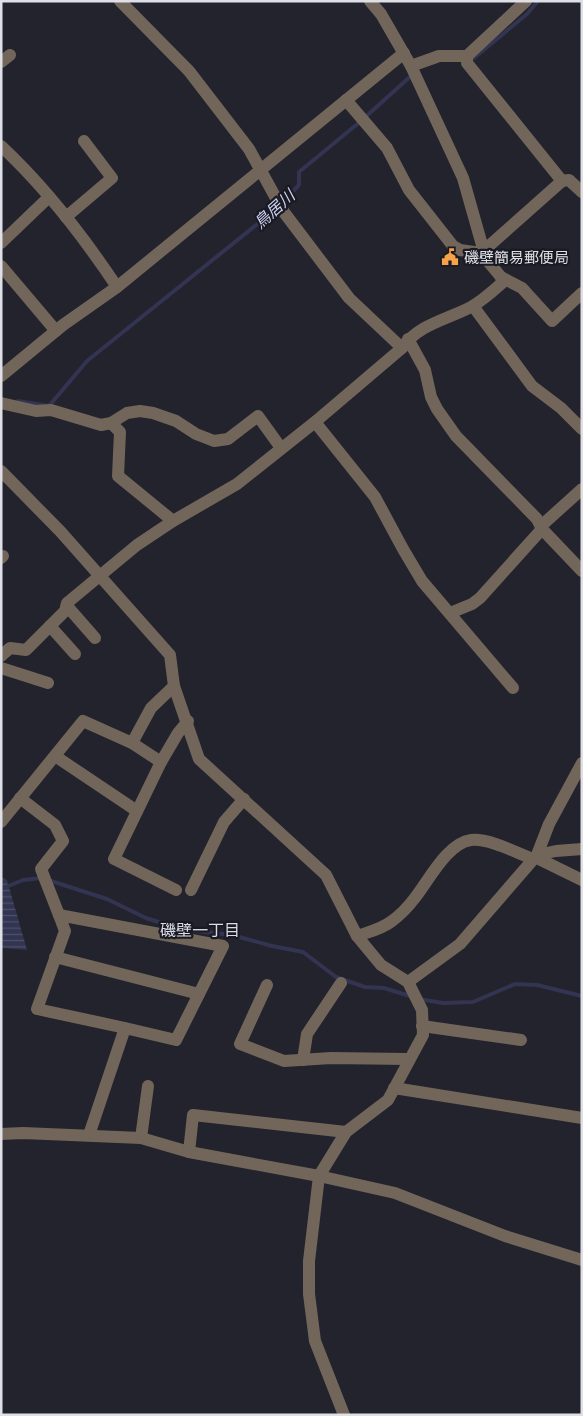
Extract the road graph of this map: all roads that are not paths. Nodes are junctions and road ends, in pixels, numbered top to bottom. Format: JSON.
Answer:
{"nodes":[{"id":1,"x":120,"y":1,"type":"edge"},
{"id":2,"x":370,"y":1,"type":"edge"},
{"id":3,"x":526,"y":1,"type":"edge"},
{"id":4,"x":404,"y":53,"type":"junction"},
{"id":5,"x":467,"y":56,"type":"junction"},
{"id":6,"x":410,"y":66,"type":"junction"},
{"id":7,"x":346,"y":100,"type":"junction"},
{"id":8,"x":84,"y":141,"type":"dead end"},
{"id":9,"x":1,"y":146,"type":"edge"},
{"id":10,"x":260,"y":168,"type":"junction"},
{"id":11,"x":562,"y":181,"type":"junction"},
{"id":12,"x":582,"y":192,"type":"edge"},
{"id":13,"x":49,"y":197,"type":"junction"},
{"id":14,"x":66,"y":218,"type":"junction"},
{"id":15,"x":1,"y":243,"type":"edge"},
{"id":16,"x":481,"y":252,"type":"junction"},
{"id":17,"x":1,"y":266,"type":"edge"},
{"id":18,"x":501,"y":277,"type":"junction"},
{"id":19,"x":117,"y":287,"type":"junction"},
{"id":20,"x":582,"y":293,"type":"edge"},
{"id":21,"x":473,"y":306,"type":"junction"},
{"id":22,"x":56,"y":331,"type":"junction"},
{"id":23,"x":405,"y":344,"type":"junction"},
{"id":24,"x":1,"y":376,"type":"edge"},
{"id":25,"x":1,"y":403,"type":"edge"},
{"id":26,"x":314,"y":422,"type":"junction"},
{"id":27,"x":111,"y":423,"type":"junction"},
{"id":28,"x":582,"y":429,"type":"edge"},
{"id":29,"x":281,"y":448,"type":"junction"},
{"id":30,"x":1,"y":471,"type":"edge"},
{"id":31,"x":582,"y":489,"type":"edge"},
{"id":32,"x":173,"y":521,"type":"junction"},
{"id":33,"x":541,"y":528,"type":"junction"},
{"id":34,"x":582,"y":571,"type":"edge"},
{"id":35,"x":99,"y":575,"type":"junction"},
{"id":36,"x":66,"y":606,"type":"junction"},
{"id":37,"x":450,"y":613,"type":"junction"},
{"id":38,"x":50,"y":626,"type":"junction"},
{"id":39,"x":95,"y":638,"type":"dead end"},
{"id":40,"x":76,"y":654,"type":"dead end"},
{"id":41,"x":1,"y":656,"type":"edge"},
{"id":42,"x":1,"y":668,"type":"edge"},
{"id":43,"x":48,"y":683,"type":"dead end"},
{"id":44,"x":174,"y":686,"type":"junction"},
{"id":45,"x":513,"y":688,"type":"dead end"},
{"id":46,"x":188,"y":722,"type":"junction"},
{"id":47,"x":132,"y":743,"type":"junction"},
{"id":48,"x":55,"y":756,"type":"junction"},
{"id":49,"x":161,"y":762,"type":"junction"},
{"id":50,"x":582,"y":763,"type":"edge"},
{"id":51,"x":20,"y":798,"type":"junction"},
{"id":52,"x":244,"y":799,"type":"junction"},
{"id":53,"x":137,"y":811,"type":"junction"},
{"id":54,"x":1,"y":822,"type":"edge"},
{"id":55,"x":582,"y":849,"type":"edge"},
{"id":56,"x":535,"y":857,"type":"junction"},
{"id":57,"x":582,"y":880,"type":"edge"},
{"id":58,"x":176,"y":890,"type":"dead end"},
{"id":59,"x":191,"y":890,"type":"dead end"},
{"id":60,"x":59,"y":914,"type":"junction"},
{"id":61,"x":357,"y":936,"type":"junction"},
{"id":62,"x":55,"y":957,"type":"junction"},
{"id":63,"x":341,"y":982,"type":"dead end"},
{"id":64,"x":408,"y":982,"type":"junction"},
{"id":65,"x":268,"y":985,"type":"dead end"},
{"id":66,"x":199,"y":994,"type":"junction"},
{"id":67,"x":422,"y":1026,"type":"junction"},
{"id":68,"x":125,"y":1028,"type":"junction"},
{"id":69,"x":521,"y":1040,"type":"dead end"},
{"id":70,"x":408,"y":1059,"type":"junction"},
{"id":71,"x":303,"y":1060,"type":"junction"},
{"id":72,"x":148,"y":1086,"type":"dead end"},
{"id":73,"x":394,"y":1088,"type":"junction"},
{"id":74,"x":582,"y":1118,"type":"edge"},
{"id":75,"x":346,"y":1132,"type":"junction"},
{"id":76,"x":1,"y":1134,"type":"edge"},
{"id":77,"x":89,"y":1135,"type":"junction"},
{"id":78,"x":141,"y":1138,"type":"junction"},
{"id":79,"x":189,"y":1152,"type":"junction"},
{"id":80,"x":319,"y":1176,"type":"junction"},
{"id":81,"x":582,"y":1260,"type":"edge"},
{"id":82,"x":344,"y":1415,"type":"edge"}],
"edges":[{"from":1,"to":10,"type":"street"},
{"from":2,"to":4,"type":"street"},
{"from":3,"to":5,"type":"street"},
{"from":4,"to":6,"type":"street"},
{"from":4,"to":7,"type":"street"},
{"from":5,"to":6,"type":"street"},
{"from":5,"to":11,"type":"street"},
{"from":6,"to":16,"type":"street"},
{"from":7,"to":10,"type":"street"},
{"from":7,"to":16,"type":"street"},
{"from":8,"to":14,"type":"street"},
{"from":9,"to":13,"type":"street"},
{"from":10,"to":19,"type":"street"},
{"from":10,"to":23,"type":"street"},
{"from":11,"to":12,"type":"street"},
{"from":11,"to":16,"type":"street"},
{"from":13,"to":14,"type":"street"},
{"from":13,"to":15,"type":"street"},
{"from":14,"to":19,"type":"street"},
{"from":16,"to":18,"type":"street"},
{"from":17,"to":22,"type":"street"},
{"from":18,"to":20,"type":"street"},
{"from":18,"to":21,"type":"street"},
{"from":19,"to":22,"type":"street"},
{"from":21,"to":23,"type":"street"},
{"from":21,"to":28,"type":"street"},
{"from":22,"to":24,"type":"street"},
{"from":23,"to":26,"type":"street"},
{"from":23,"to":33,"type":"street"},
{"from":25,"to":27,"type":"street"},
{"from":26,"to":29,"type":"street"},
{"from":26,"to":37,"type":"street"},
{"from":27,"to":29,"type":"street"},
{"from":27,"to":32,"type":"street"},
{"from":29,"to":32,"type":"street"},
{"from":30,"to":35,"type":"street"},
{"from":31,"to":33,"type":"street"},
{"from":32,"to":35,"type":"street"},
{"from":33,"to":34,"type":"street"},
{"from":33,"to":37,"type":"street"},
{"from":35,"to":36,"type":"street"},
{"from":35,"to":44,"type":"street"},
{"from":36,"to":38,"type":"street"},
{"from":36,"to":39,"type":"street"},
{"from":37,"to":45,"type":"street"},
{"from":38,"to":40,"type":"street"},
{"from":38,"to":41,"type":"street"},
{"from":42,"to":43,"type":"street"},
{"from":44,"to":46,"type":"street"},
{"from":44,"to":47,"type":"street"},
{"from":46,"to":49,"type":"street"},
{"from":46,"to":52,"type":"street"},
{"from":47,"to":48,"type":"street"},
{"from":47,"to":49,"type":"street"},
{"from":48,"to":51,"type":"street"},
{"from":48,"to":53,"type":"street"},
{"from":49,"to":53,"type":"street"},
{"from":50,"to":56,"type":"street"},
{"from":51,"to":54,"type":"street"},
{"from":51,"to":60,"type":"street"},
{"from":52,"to":59,"type":"street"},
{"from":52,"to":61,"type":"street"},
{"from":53,"to":58,"type":"street"},
{"from":55,"to":56,"type":"street"},
{"from":56,"to":57,"type":"street"},
{"from":56,"to":61,"type":"street"},
{"from":56,"to":64,"type":"street"},
{"from":60,"to":62,"type":"street"},
{"from":60,"to":66,"type":"street"},
{"from":61,"to":64,"type":"street"},
{"from":62,"to":66,"type":"street"},
{"from":62,"to":68,"type":"street"},
{"from":63,"to":71,"type":"street"},
{"from":64,"to":67,"type":"street"},
{"from":65,"to":71,"type":"street"},
{"from":66,"to":68,"type":"street"},
{"from":67,"to":69,"type":"street"},
{"from":67,"to":70,"type":"street"},
{"from":68,"to":77,"type":"street"},
{"from":70,"to":71,"type":"street"},
{"from":70,"to":73,"type":"street"},
{"from":72,"to":78,"type":"street"},
{"from":73,"to":74,"type":"street"},
{"from":73,"to":75,"type":"street"},
{"from":75,"to":79,"type":"street"},
{"from":75,"to":80,"type":"street"},
{"from":76,"to":77,"type":"street"},
{"from":77,"to":78,"type":"street"},
{"from":78,"to":79,"type":"street"},
{"from":79,"to":80,"type":"street"},
{"from":80,"to":81,"type":"street"},
{"from":80,"to":82,"type":"street"}]}
